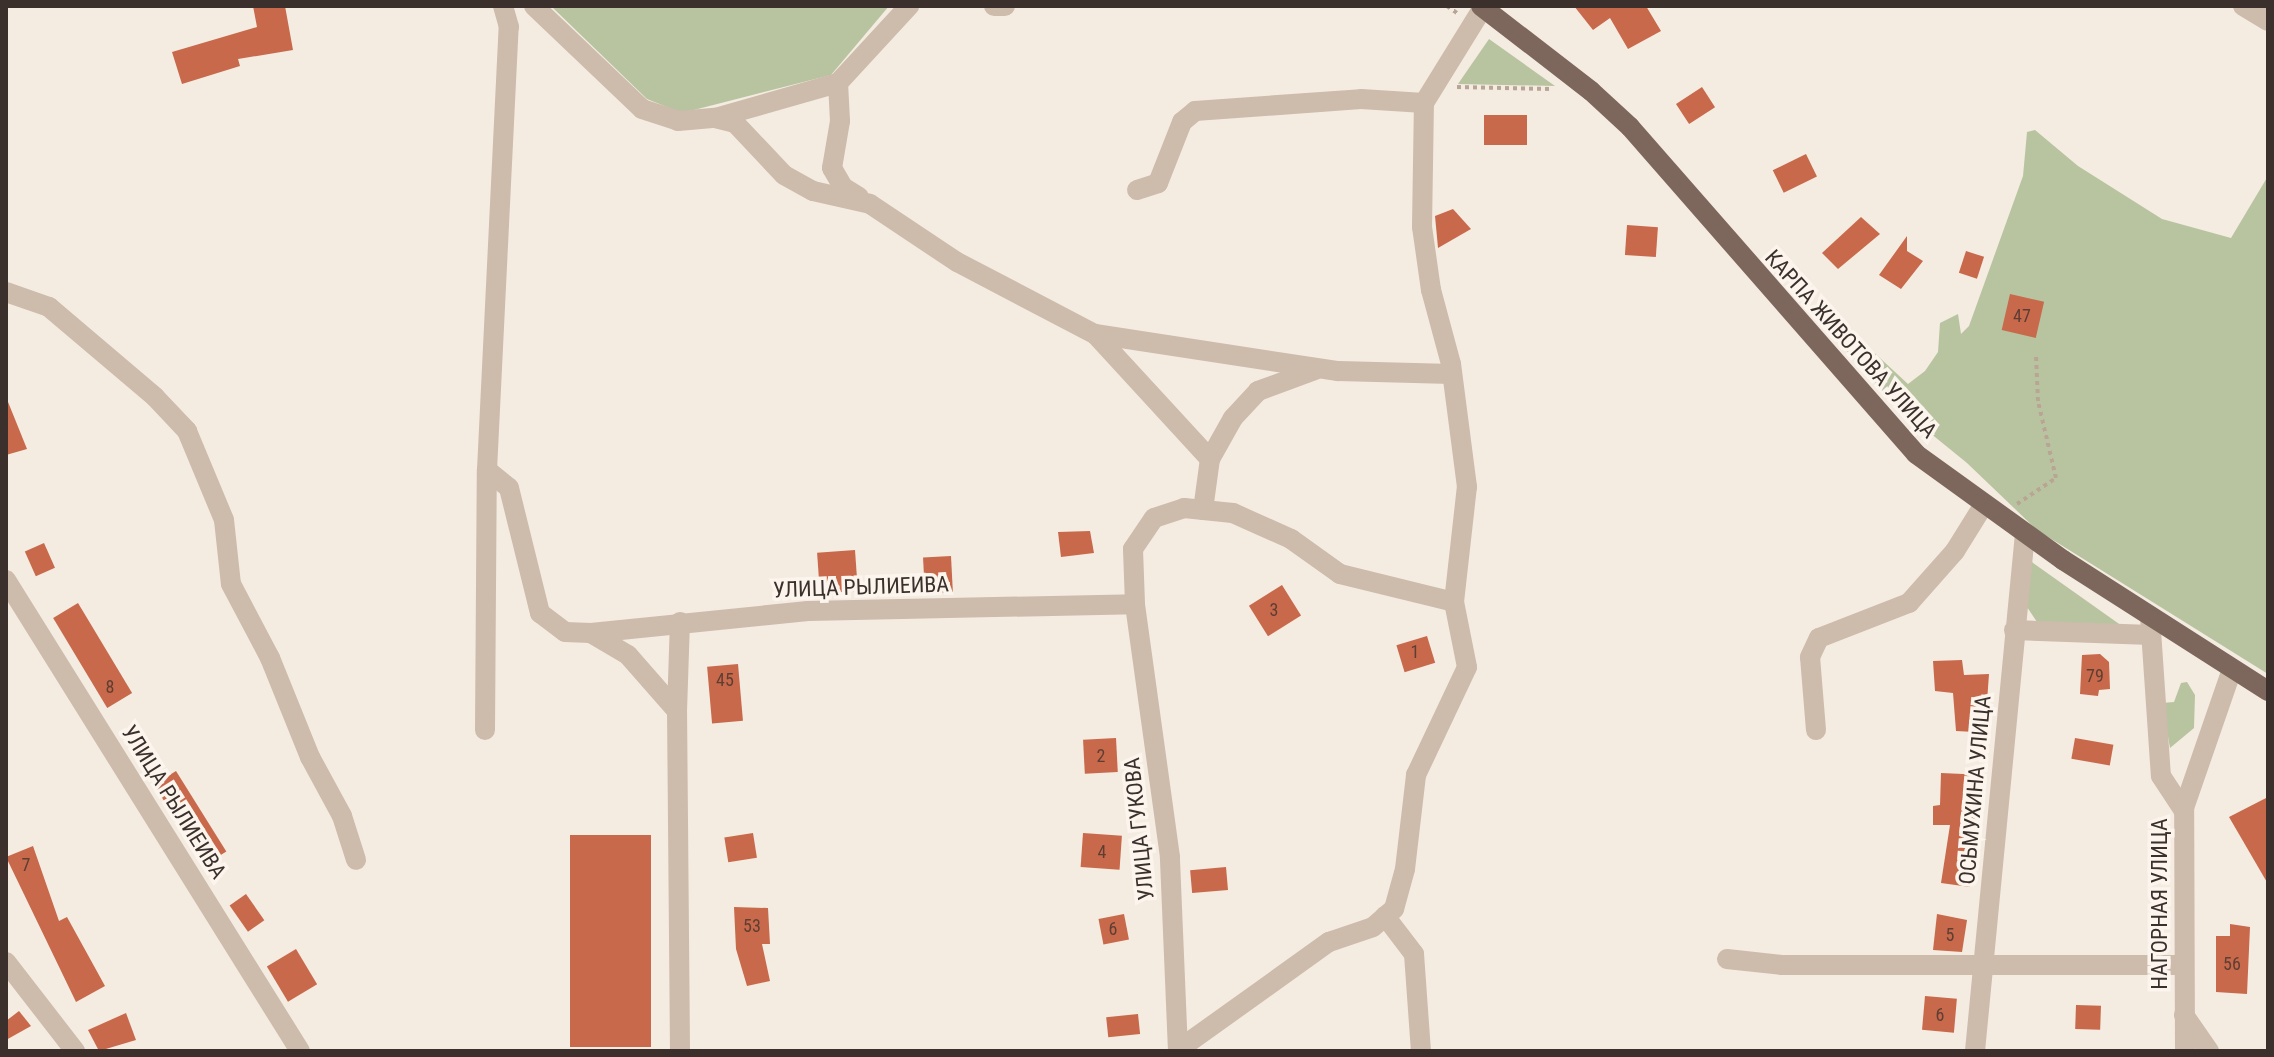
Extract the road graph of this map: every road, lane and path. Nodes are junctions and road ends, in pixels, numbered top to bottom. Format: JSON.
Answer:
{"nodes":[{"id":1,"x":503,"y":6,"type":"edge"},
{"id":2,"x":534,"y":6,"type":"edge"},
{"id":3,"x":909,"y":6,"type":"edge"},
{"id":4,"x":994,"y":6,"type":"edge"},
{"id":5,"x":1005,"y":6,"type":"edge"},
{"id":6,"x":2243,"y":6,"type":"edge"},
{"id":7,"x":1483,"y":7,"type":"edge"},
{"id":8,"x":2268,"y":21,"type":"edge"},
{"id":9,"x":1439,"y":78,"type":"junction"},
{"id":10,"x":838,"y":83,"type":"junction"},
{"id":11,"x":1562,"y":89,"type":"dead end"},
{"id":12,"x":1424,"y":103,"type":"junction"},
{"id":13,"x":715,"y":118,"type":"junction"},
{"id":14,"x":1137,"y":190,"type":"dead end"},
{"id":15,"x":870,"y":204,"type":"junction"},
{"id":16,"x":6,"y":292,"type":"edge"},
{"id":17,"x":1095,"y":334,"type":"junction"},
{"id":18,"x":2036,"y":355,"type":"dead end"},
{"id":19,"x":1319,"y":368,"type":"junction"},
{"id":20,"x":1452,"y":374,"type":"junction"},
{"id":21,"x":1210,"y":459,"type":"junction"},
{"id":22,"x":487,"y":470,"type":"junction"},
{"id":23,"x":1203,"y":510,"type":"junction"},
{"id":24,"x":1990,"y":511,"type":"junction"},
{"id":25,"x":2025,"y":534,"type":"junction"},
{"id":26,"x":6,"y":580,"type":"edge"},
{"id":27,"x":1454,"y":602,"type":"junction"},
{"id":28,"x":1135,"y":604,"type":"junction"},
{"id":29,"x":680,"y":622,"type":"junction"},
{"id":30,"x":2151,"y":626,"type":"junction"},
{"id":31,"x":2014,"y":630,"type":"junction"},
{"id":32,"x":591,"y":633,"type":"junction"},
{"id":33,"x":2232,"y":669,"type":"junction"},
{"id":34,"x":2268,"y":691,"type":"edge"},
{"id":35,"x":677,"y":711,"type":"junction"},
{"id":36,"x":485,"y":730,"type":"dead end"},
{"id":37,"x":1816,"y":730,"type":"dead end"},
{"id":38,"x":2184,"y":811,"type":"junction"},
{"id":39,"x":356,"y":860,"type":"dead end"},
{"id":40,"x":1385,"y":916,"type":"junction"},
{"id":41,"x":1727,"y":959,"type":"dead end"},
{"id":42,"x":6,"y":962,"type":"edge"},
{"id":43,"x":2184,"y":965,"type":"junction"},
{"id":44,"x":1982,"y":966,"type":"junction"},
{"id":45,"x":2184,"y":1015,"type":"junction"},
{"id":46,"x":1178,"y":1050,"type":"edge"},
{"id":47,"x":75,"y":1051,"type":"edge"},
{"id":48,"x":300,"y":1051,"type":"edge"},
{"id":49,"x":680,"y":1051,"type":"edge"},
{"id":50,"x":1421,"y":1051,"type":"edge"},
{"id":51,"x":1975,"y":1051,"type":"edge"},
{"id":52,"x":2185,"y":1051,"type":"edge"},
{"id":53,"x":2209,"y":1051,"type":"edge"}],
"edges":[{"from":1,"to":22,"type":"street"},
{"from":2,"to":13,"type":"street"},
{"from":3,"to":10,"type":"street"},
{"from":4,"to":5,"type":"street"},
{"from":6,"to":8,"type":"street"},
{"from":7,"to":9,"type":"street"},
{"from":7,"to":24,"type":"main road","name":"КАРПА ЖИВОТОВА УЛИЦА"},
{"from":9,"to":11,"type":"path"},
{"from":9,"to":12,"type":"street"},
{"from":10,"to":13,"type":"street"},
{"from":10,"to":15,"type":"street"},
{"from":12,"to":14,"type":"street"},
{"from":12,"to":20,"type":"street"},
{"from":13,"to":15,"type":"street"},
{"from":15,"to":17,"type":"street"},
{"from":16,"to":39,"type":"street"},
{"from":17,"to":19,"type":"street"},
{"from":17,"to":21,"type":"street"},
{"from":18,"to":24,"type":"path"},
{"from":19,"to":20,"type":"street"},
{"from":19,"to":21,"type":"street"},
{"from":20,"to":27,"type":"street"},
{"from":21,"to":23,"type":"street"},
{"from":22,"to":32,"type":"street","name":"УЛИЦА РЫЛИЕИВА"},
{"from":22,"to":36,"type":"street"},
{"from":23,"to":27,"type":"street","name":"УЛИЦА ГУКОВА"},
{"from":23,"to":28,"type":"street","name":"УЛИЦА ГУКОВА"},
{"from":24,"to":25,"type":"main road","name":"КАРПА ЖИВОТОВА УЛИЦА"},
{"from":24,"to":37,"type":"street"},
{"from":25,"to":30,"type":"main road","name":"КАРПА ЖИВОТОВА УЛИЦА"},
{"from":25,"to":31,"type":"street","name":"ОСЬМУХИНА УЛИЦА"},
{"from":26,"to":48,"type":"street","name":"УЛИЦА РЫЛИЕИВА"},
{"from":27,"to":40,"type":"street"},
{"from":28,"to":29,"type":"street","name":"УЛИЦА РЫЛИЕИВА"},
{"from":28,"to":46,"type":"street","name":"УЛИЦА ГУКОВА"},
{"from":29,"to":32,"type":"street","name":"УЛИЦА РЫЛИЕИВА"},
{"from":29,"to":35,"type":"street"},
{"from":30,"to":31,"type":"street"},
{"from":30,"to":33,"type":"main road","name":"КАРПА ЖИВОТОВА УЛИЦА"},
{"from":30,"to":38,"type":"street"},
{"from":31,"to":44,"type":"street","name":"ОСЬМУХИНА УЛИЦА"},
{"from":32,"to":35,"type":"street","name":"УЛИЦА РЫЛИЕИВА"},
{"from":33,"to":34,"type":"main road","name":"КАРПА ЖИВОТОВА УЛИЦА"},
{"from":33,"to":38,"type":"street","name":"НАГОРНАЯ УЛИЦА"},
{"from":35,"to":49,"type":"street"},
{"from":38,"to":43,"type":"street","name":"НАГОРНАЯ УЛИЦА"},
{"from":40,"to":46,"type":"street"},
{"from":40,"to":50,"type":"street"},
{"from":41,"to":44,"type":"street"},
{"from":42,"to":47,"type":"street"},
{"from":43,"to":44,"type":"street"},
{"from":43,"to":45,"type":"street","name":"НАГОРНАЯ УЛИЦА"},
{"from":44,"to":51,"type":"street","name":"ОСЬМУХИНА УЛИЦА"},
{"from":45,"to":52,"type":"street","name":"НАГОРНАЯ УЛИЦА"},
{"from":45,"to":53,"type":"street"}]}
